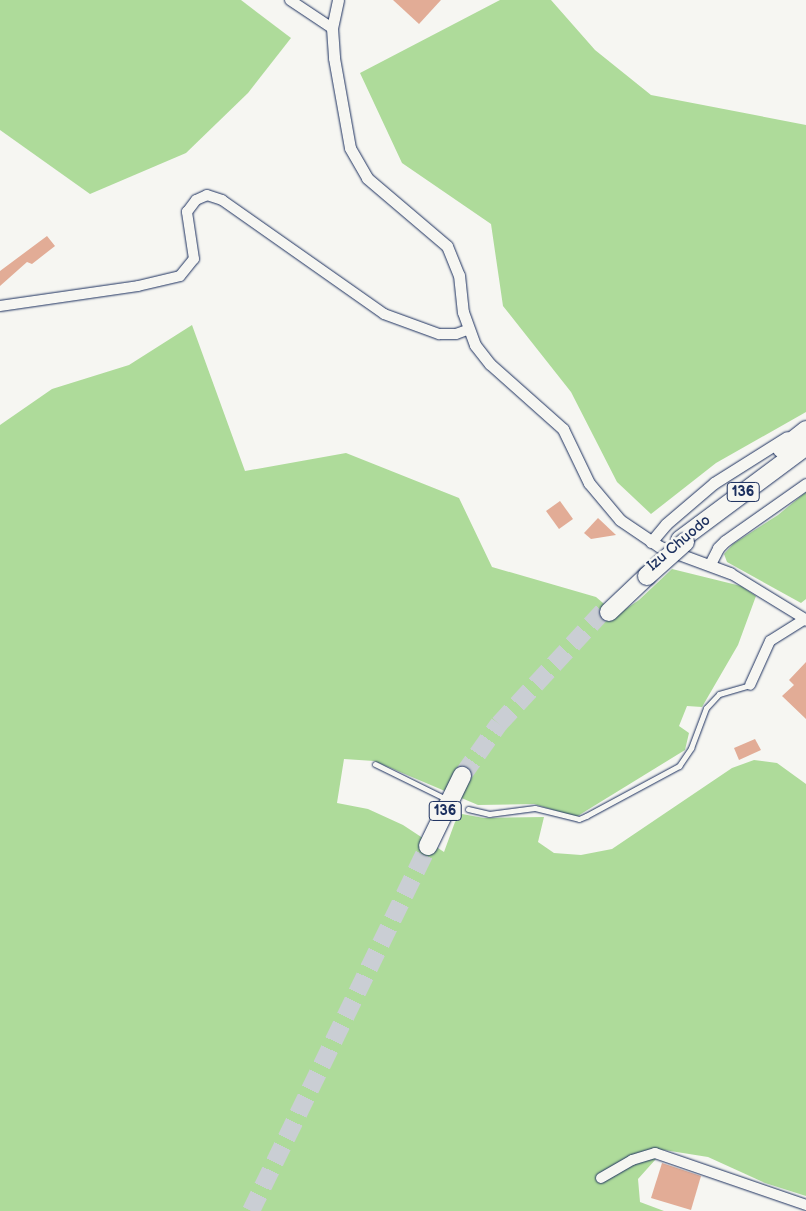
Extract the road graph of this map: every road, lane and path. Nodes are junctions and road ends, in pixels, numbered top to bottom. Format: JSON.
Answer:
{"nodes":[{"id":1,"x":290,"y":0,"type":"edge"},
{"id":2,"x":338,"y":0,"type":"edge"},
{"id":3,"x":332,"y":28,"type":"junction"},
{"id":4,"x":0,"y":306,"type":"edge"},
{"id":5,"x":467,"y":330,"type":"junction"},
{"id":6,"x":806,"y":426,"type":"edge"},
{"id":7,"x":806,"y":430,"type":"edge"},
{"id":8,"x":806,"y":446,"type":"edge"},
{"id":9,"x":806,"y":453,"type":"edge"},
{"id":10,"x":806,"y":460,"type":"edge"},
{"id":11,"x":806,"y":484,"type":"edge"},
{"id":12,"x":756,"y":489,"type":"junction"},
{"id":13,"x":685,"y":538,"type":"junction"},
{"id":14,"x":651,"y":542,"type":"junction"},
{"id":15,"x":710,"y":564,"type":"junction"},
{"id":16,"x":730,"y":573,"type":"joint"},
{"id":17,"x":607,"y":610,"type":"tunnel mouth"},
{"id":18,"x":806,"y":619,"type":"edge"},
{"id":19,"x":750,"y":685,"type":"joint"},
{"id":20,"x":375,"y":764,"type":"dead end"},
{"id":21,"x":465,"y":778,"type":"tunnel mouth"},
{"id":22,"x":446,"y":799,"type":"dead end"},
{"id":23,"x":468,"y":809,"type":"dead end"},
{"id":24,"x":431,"y":847,"type":"tunnel mouth"},
{"id":25,"x":600,"y":1178,"type":"dead end"},
{"id":26,"x":806,"y":1205,"type":"edge"}],
"edges":[{"from":1,"to":3,"type":"street"},
{"from":2,"to":3,"type":"street"},
{"from":3,"to":5,"type":"street"},
{"from":4,"to":5,"type":"street"},
{"from":5,"to":14,"type":"street"},
{"from":6,"to":14,"type":"street"},
{"from":7,"to":13,"type":"highway"},
{"from":8,"to":13,"type":"highway","name":"Izu Chuodo","number":"136"},
{"from":9,"to":12,"type":"highway","name":"Izu Chuodo","number":"136"},
{"from":10,"to":12,"type":"highway"},
{"from":11,"to":15,"type":"street"},
{"from":12,"to":13,"type":"highway","name":"Izu Chuodo","number":"136"},
{"from":13,"to":17,"type":"highway","name":"Izu Chuodo","number":"136","bridge":true},
{"from":14,"to":15,"type":"street"},
{"from":15,"to":16,"type":"street"},
{"from":16,"to":18,"type":"street"},
{"from":18,"to":19,"type":"street"},
{"from":19,"to":23,"type":"lane"},
{"from":20,"to":22,"type":"lane"},
{"from":21,"to":24,"type":"highway","number":"136"},
{"from":25,"to":26,"type":"street"}]}
